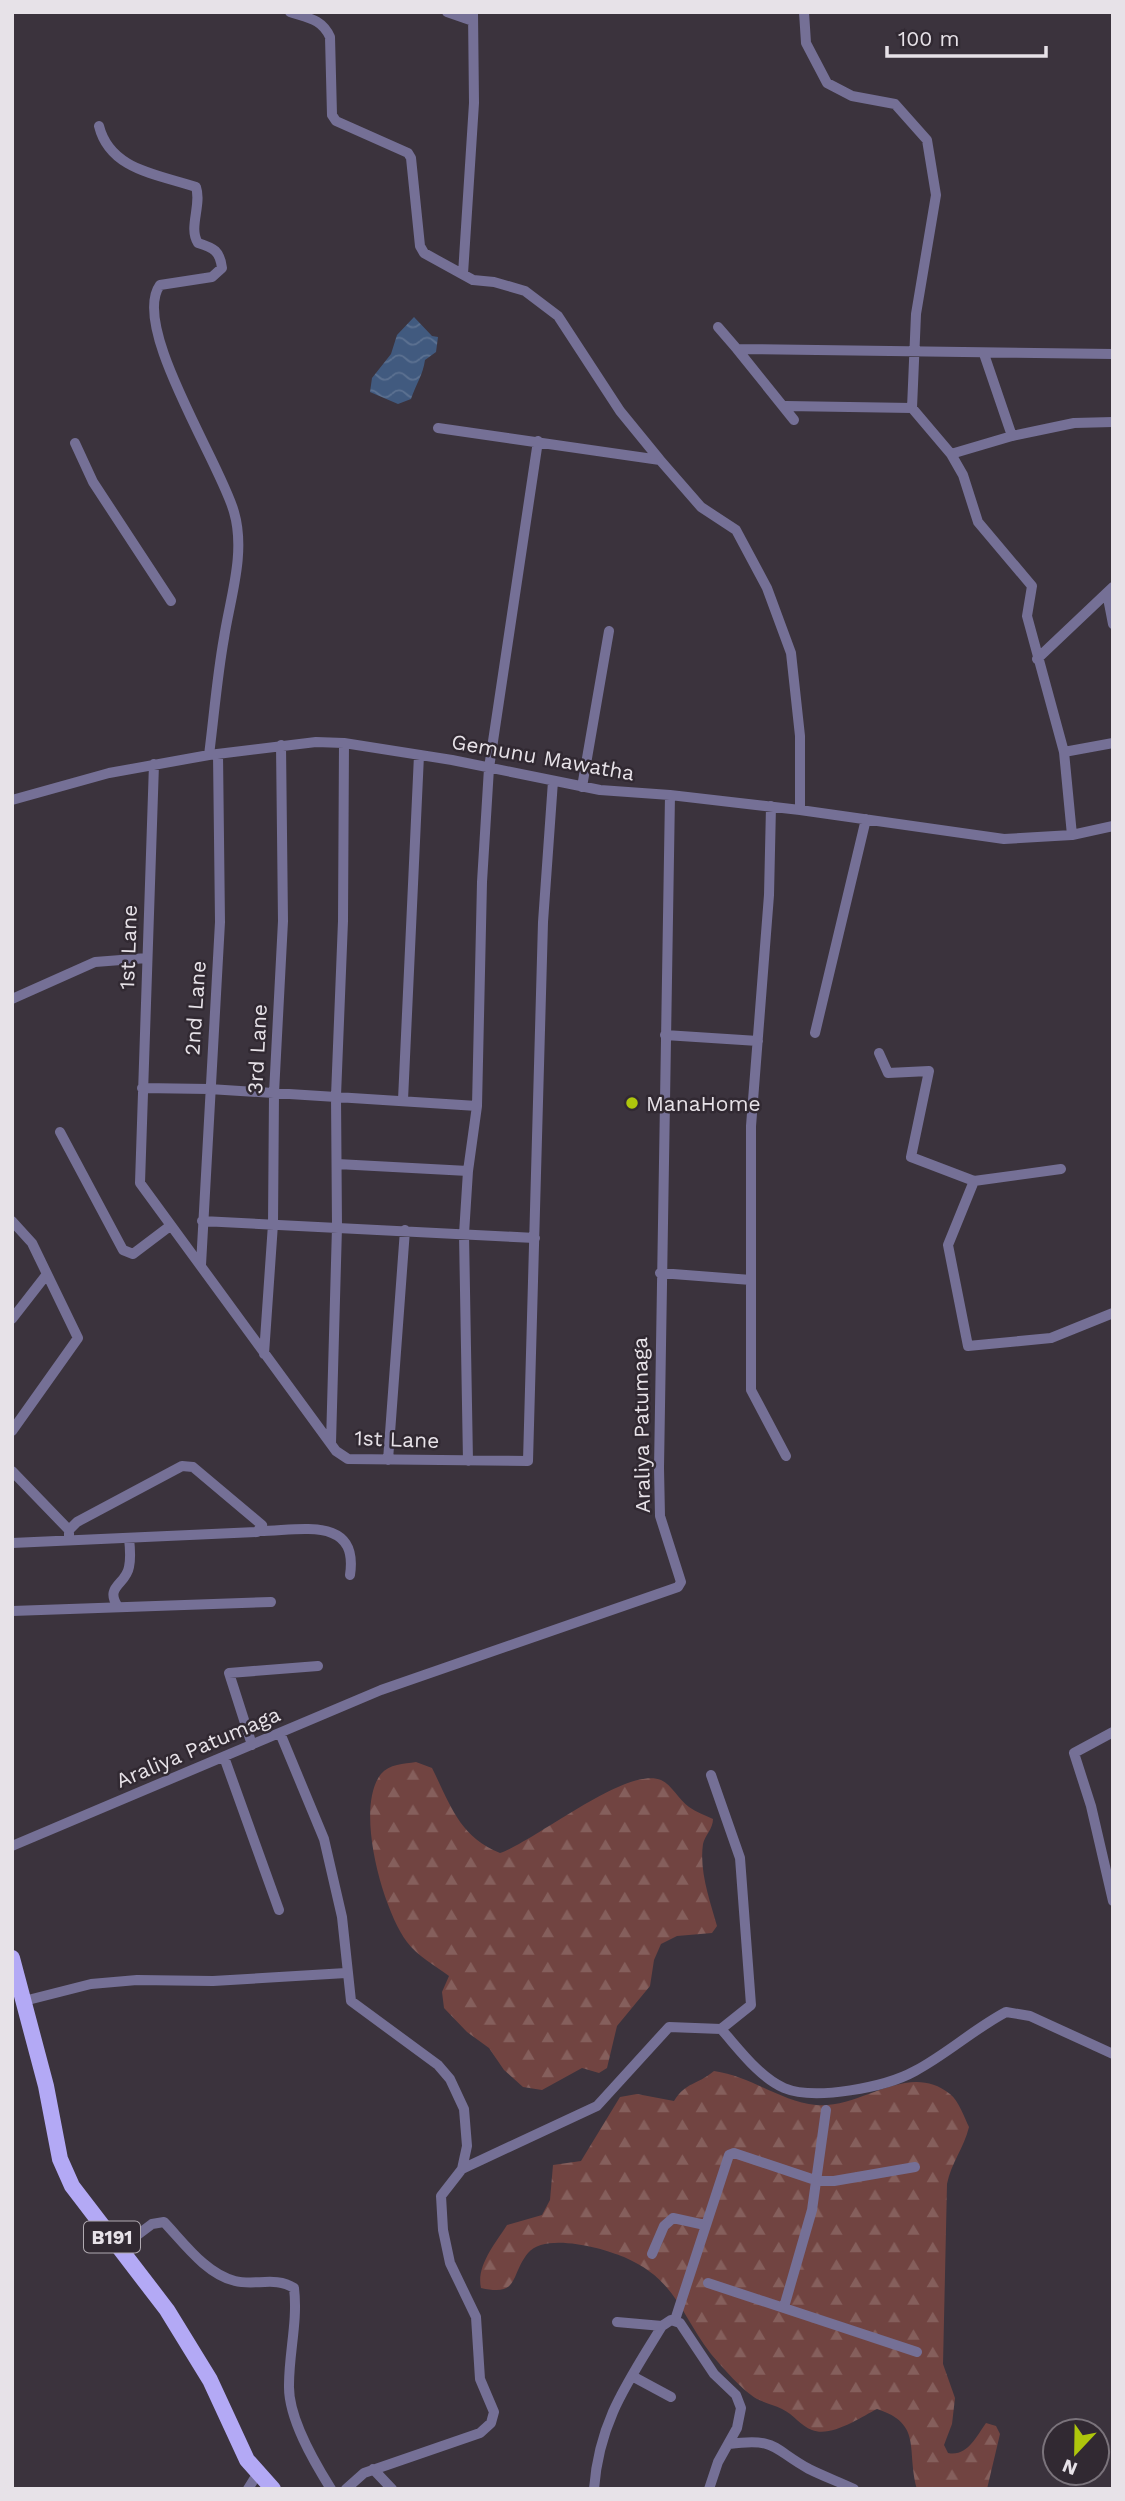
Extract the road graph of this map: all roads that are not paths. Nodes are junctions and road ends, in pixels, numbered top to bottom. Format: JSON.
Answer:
{"nodes":[{"id":1,"x":290,"y":12,"type":"edge"},
{"id":2,"x":447,"y":12,"type":"edge"},
{"id":3,"x":804,"y":12,"type":"edge"},
{"id":4,"x":473,"y":16,"type":"edge"},
{"id":5,"x":99,"y":126,"type":"dead end"},
{"id":6,"x":463,"y":274,"type":"junction"},
{"id":7,"x":718,"y":327,"type":"dead end"},
{"id":8,"x":737,"y":349,"type":"junction"},
{"id":9,"x":913,"y":352,"type":"junction"},
{"id":10,"x":984,"y":354,"type":"junction"},
{"id":11,"x":1113,"y":354,"type":"edge"},
{"id":12,"x":786,"y":406,"type":"junction"},
{"id":13,"x":912,"y":408,"type":"junction"},
{"id":14,"x":794,"y":420,"type":"dead end"},
{"id":15,"x":1113,"y":422,"type":"edge"},
{"id":16,"x":438,"y":428,"type":"dead end"},
{"id":17,"x":1012,"y":436,"type":"junction"},
{"id":18,"x":538,"y":441,"type":"junction"},
{"id":19,"x":75,"y":443,"type":"dead end"},
{"id":20,"x":951,"y":454,"type":"junction"},
{"id":21,"x":660,"y":460,"type":"junction"},
{"id":22,"x":1110,"y":590,"type":"edge"},
{"id":23,"x":171,"y":601,"type":"dead end"},
{"id":24,"x":1113,"y":624,"type":"edge"},
{"id":25,"x":609,"y":631,"type":"dead end"},
{"id":26,"x":1037,"y":659,"type":"junction"},
{"id":27,"x":344,"y":743,"type":"junction"},
{"id":28,"x":1113,"y":743,"type":"edge"},
{"id":29,"x":281,"y":745,"type":"junction"},
{"id":30,"x":1064,"y":752,"type":"junction"},
{"id":31,"x":214,"y":754,"type":"junction"},
{"id":32,"x":419,"y":755,"type":"junction"},
{"id":33,"x":155,"y":764,"type":"junction"},
{"id":34,"x":489,"y":768,"type":"junction"},
{"id":35,"x":552,"y":781,"type":"junction"},
{"id":36,"x":582,"y":787,"type":"junction"},
{"id":37,"x":670,"y":795,"type":"junction"},
{"id":38,"x":12,"y":800,"type":"edge"},
{"id":39,"x":771,"y":806,"type":"junction"},
{"id":40,"x":800,"y":810,"type":"junction"},
{"id":41,"x":866,"y":819,"type":"junction"},
{"id":42,"x":1113,"y":826,"type":"edge"},
{"id":43,"x":1072,"y":835,"type":"junction"},
{"id":44,"x":147,"y":958,"type":"junction"},
{"id":45,"x":12,"y":999,"type":"edge"},
{"id":46,"x":815,"y":1033,"type":"dead end"},
{"id":47,"x":665,"y":1035,"type":"junction"},
{"id":48,"x":758,"y":1041,"type":"junction"},
{"id":49,"x":879,"y":1053,"type":"dead end"},
{"id":50,"x":142,"y":1088,"type":"junction"},
{"id":51,"x":209,"y":1089,"type":"junction"},
{"id":52,"x":274,"y":1093,"type":"junction"},
{"id":53,"x":336,"y":1096,"type":"junction"},
{"id":54,"x":403,"y":1100,"type":"junction"},
{"id":55,"x":477,"y":1106,"type":"junction"},
{"id":56,"x":60,"y":1132,"type":"dead end"},
{"id":57,"x":337,"y":1164,"type":"junction"},
{"id":58,"x":1062,"y":1169,"type":"dead end"},
{"id":59,"x":468,"y":1171,"type":"junction"},
{"id":60,"x":974,"y":1181,"type":"junction"},
{"id":61,"x":202,"y":1220,"type":"junction"},
{"id":62,"x":12,"y":1221,"type":"edge"},
{"id":63,"x":273,"y":1224,"type":"junction"},
{"id":64,"x":170,"y":1226,"type":"junction"},
{"id":65,"x":337,"y":1227,"type":"junction"},
{"id":66,"x":405,"y":1230,"type":"junction"},
{"id":67,"x":464,"y":1234,"type":"junction"},
{"id":68,"x":535,"y":1238,"type":"junction"},
{"id":69,"x":201,"y":1265,"type":"junction"},
{"id":70,"x":660,"y":1273,"type":"junction"},
{"id":71,"x":47,"y":1274,"type":"junction"},
{"id":72,"x":751,"y":1280,"type":"junction"},
{"id":73,"x":1113,"y":1313,"type":"edge"},
{"id":74,"x":12,"y":1319,"type":"edge"},
{"id":75,"x":264,"y":1354,"type":"junction"},
{"id":76,"x":12,"y":1431,"type":"edge"},
{"id":77,"x":331,"y":1443,"type":"junction"},
{"id":78,"x":786,"y":1456,"type":"dead end"},
{"id":79,"x":388,"y":1460,"type":"junction"},
{"id":80,"x":468,"y":1461,"type":"junction"},
{"id":81,"x":12,"y":1471,"type":"edge"},
{"id":82,"x":260,"y":1531,"type":"junction"},
{"id":83,"x":69,"y":1535,"type":"junction"},
{"id":84,"x":129,"y":1538,"type":"junction"},
{"id":85,"x":12,"y":1543,"type":"edge"},
{"id":86,"x":350,"y":1575,"type":"dead end"},
{"id":87,"x":271,"y":1602,"type":"dead end"},
{"id":88,"x":118,"y":1607,"type":"junction"},
{"id":89,"x":12,"y":1611,"type":"edge"},
{"id":90,"x":318,"y":1666,"type":"dead end"},
{"id":91,"x":1113,"y":1732,"type":"edge"},
{"id":92,"x":280,"y":1733,"type":"junction"},
{"id":93,"x":252,"y":1745,"type":"junction"},
{"id":94,"x":224,"y":1757,"type":"junction"},
{"id":95,"x":711,"y":1775,"type":"dead end"},
{"id":96,"x":12,"y":1846,"type":"edge"},
{"id":97,"x":1113,"y":1901,"type":"edge"},
{"id":98,"x":279,"y":1910,"type":"dead end"},
{"id":99,"x":12,"y":1958,"type":"edge"},
{"id":100,"x":346,"y":1973,"type":"junction"},
{"id":101,"x":19,"y":1995,"type":"edge"},
{"id":102,"x":721,"y":2029,"type":"junction"},
{"id":103,"x":1112,"y":2050,"type":"edge"},
{"id":104,"x":826,"y":2110,"type":"dead end"},
{"id":105,"x":915,"y":2167,"type":"dead end"},
{"id":106,"x":462,"y":2169,"type":"junction"},
{"id":107,"x":818,"y":2181,"type":"junction"},
{"id":108,"x":705,"y":2225,"type":"junction"},
{"id":109,"x":120,"y":2248,"type":"junction"},
{"id":110,"x":652,"y":2254,"type":"dead end"},
{"id":111,"x":708,"y":2283,"type":"dead end"},
{"id":112,"x":784,"y":2307,"type":"junction"},
{"id":113,"x":675,"y":2320,"type":"junction"},
{"id":114,"x":617,"y":2322,"type":"dead end"},
{"id":115,"x":662,"y":2326,"type":"junction"},
{"id":116,"x":917,"y":2352,"type":"dead end"},
{"id":117,"x":632,"y":2376,"type":"junction"},
{"id":118,"x":671,"y":2397,"type":"dead end"},
{"id":119,"x":729,"y":2444,"type":"junction"},
{"id":120,"x":373,"y":2469,"type":"junction"},
{"id":121,"x":258,"y":2473,"type":"junction"},
{"id":122,"x":248,"y":2489,"type":"edge"},
{"id":123,"x":273,"y":2489,"type":"edge"},
{"id":124,"x":331,"y":2489,"type":"edge"},
{"id":125,"x":346,"y":2489,"type":"edge"},
{"id":126,"x":392,"y":2489,"type":"edge"},
{"id":127,"x":594,"y":2489,"type":"edge"},
{"id":128,"x":709,"y":2489,"type":"edge"},
{"id":129,"x":854,"y":2489,"type":"edge"}],
"edges":[{"from":1,"to":6,"type":"street"},
{"from":2,"to":4,"type":"street"},
{"from":3,"to":9,"type":"street"},
{"from":4,"to":6,"type":"street"},
{"from":5,"to":31,"type":"street","name":"2nd Lane"},
{"from":6,"to":21,"type":"street"},
{"from":7,"to":8,"type":"street"},
{"from":8,"to":9,"type":"street"},
{"from":8,"to":12,"type":"street"},
{"from":9,"to":10,"type":"street"},
{"from":9,"to":13,"type":"street"},
{"from":10,"to":11,"type":"street"},
{"from":10,"to":17,"type":"street"},
{"from":12,"to":13,"type":"street"},
{"from":12,"to":14,"type":"street"},
{"from":13,"to":20,"type":"street"},
{"from":15,"to":17,"type":"street"},
{"from":16,"to":18,"type":"street"},
{"from":17,"to":20,"type":"street"},
{"from":18,"to":21,"type":"street"},
{"from":18,"to":34,"type":"street"},
{"from":19,"to":23,"type":"street"},
{"from":20,"to":26,"type":"street"},
{"from":21,"to":40,"type":"street"},
{"from":22,"to":24,"type":"street"},
{"from":22,"to":26,"type":"street"},
{"from":25,"to":36,"type":"street"},
{"from":26,"to":30,"type":"street"},
{"from":27,"to":29,"type":"street","name":"Gemunu Mawatha"},
{"from":27,"to":32,"type":"street","name":"Gemunu Mawatha"},
{"from":27,"to":53,"type":"street"},
{"from":28,"to":30,"type":"street"},
{"from":29,"to":31,"type":"street","name":"Gemunu Mawatha"},
{"from":29,"to":52,"type":"street","name":"3rd Lane"},
{"from":30,"to":43,"type":"street"},
{"from":31,"to":33,"type":"street","name":"Gemunu Mawatha"},
{"from":31,"to":51,"type":"street","name":"2nd Lane"},
{"from":32,"to":34,"type":"street","name":"Gemunu Mawatha"},
{"from":32,"to":54,"type":"street"},
{"from":33,"to":38,"type":"street","name":"Gemunu Mawatha"},
{"from":33,"to":44,"type":"street","name":"1st Lane"},
{"from":34,"to":35,"type":"street","name":"Gemunu Mawatha"},
{"from":34,"to":55,"type":"street"},
{"from":35,"to":36,"type":"street","name":"Gemunu Mawatha"},
{"from":35,"to":68,"type":"street","name":"1st Lane"},
{"from":36,"to":37,"type":"street","name":"Gemunu Mawatha"},
{"from":37,"to":39,"type":"street","name":"Gemunu Mawatha"},
{"from":37,"to":47,"type":"street","name":"Araliya Patumaga"},
{"from":39,"to":40,"type":"street","name":"Gemunu Mawatha"},
{"from":39,"to":48,"type":"street"},
{"from":40,"to":41,"type":"street","name":"Gemunu Mawatha"},
{"from":41,"to":43,"type":"street","name":"Gemunu Mawatha"},
{"from":41,"to":46,"type":"street"},
{"from":42,"to":43,"type":"street","name":"Gemunu Mawatha"},
{"from":44,"to":45,"type":"street"},
{"from":44,"to":50,"type":"street","name":"1st Lane"},
{"from":47,"to":48,"type":"street"},
{"from":47,"to":70,"type":"street","name":"Araliya Patumaga"},
{"from":48,"to":72,"type":"street"},
{"from":49,"to":60,"type":"street"},
{"from":50,"to":51,"type":"street"},
{"from":50,"to":64,"type":"street","name":"1st Lane"},
{"from":51,"to":52,"type":"street"},
{"from":51,"to":61,"type":"street","name":"2nd Lane"},
{"from":52,"to":53,"type":"street"},
{"from":52,"to":63,"type":"street","name":"3rd Lane"},
{"from":53,"to":54,"type":"street"},
{"from":53,"to":57,"type":"street"},
{"from":54,"to":55,"type":"street"},
{"from":55,"to":59,"type":"street"},
{"from":56,"to":64,"type":"street"},
{"from":57,"to":59,"type":"street"},
{"from":57,"to":65,"type":"street"},
{"from":58,"to":60,"type":"street"},
{"from":59,"to":67,"type":"street"},
{"from":60,"to":73,"type":"street"},
{"from":61,"to":63,"type":"street"},
{"from":61,"to":69,"type":"street","name":"2nd Lane"},
{"from":62,"to":71,"type":"street"},
{"from":63,"to":65,"type":"street"},
{"from":63,"to":75,"type":"street","name":"3rd Lane"},
{"from":64,"to":69,"type":"street","name":"1st Lane"},
{"from":65,"to":66,"type":"street"},
{"from":65,"to":77,"type":"street"},
{"from":66,"to":67,"type":"street"},
{"from":66,"to":79,"type":"street"},
{"from":67,"to":68,"type":"street"},
{"from":67,"to":80,"type":"street"},
{"from":68,"to":80,"type":"street","name":"1st Lane"},
{"from":69,"to":75,"type":"street","name":"1st Lane"},
{"from":70,"to":72,"type":"street"},
{"from":70,"to":92,"type":"street","name":"Araliya Patumaga"},
{"from":71,"to":74,"type":"street"},
{"from":71,"to":76,"type":"street"},
{"from":72,"to":78,"type":"street"},
{"from":75,"to":77,"type":"street","name":"1st Lane"},
{"from":77,"to":79,"type":"street","name":"1st Lane"},
{"from":79,"to":80,"type":"street","name":"1st Lane"},
{"from":81,"to":83,"type":"street"},
{"from":82,"to":83,"type":"street"},
{"from":82,"to":84,"type":"street"},
{"from":82,"to":86,"type":"street"},
{"from":83,"to":84,"type":"street"},
{"from":83,"to":85,"type":"street"},
{"from":84,"to":88,"type":"street"},
{"from":87,"to":88,"type":"street"},
{"from":88,"to":89,"type":"street"},
{"from":90,"to":93,"type":"street"},
{"from":91,"to":97,"type":"street"},
{"from":92,"to":93,"type":"street","name":"Araliya Patumaga"},
{"from":92,"to":100,"type":"street"},
{"from":93,"to":94,"type":"street","name":"Araliya Patumaga"},
{"from":94,"to":96,"type":"street","name":"Araliya Patumaga"},
{"from":94,"to":98,"type":"street"},
{"from":95,"to":102,"type":"street"},
{"from":99,"to":101,"type":"main road","number":"B191"},
{"from":100,"to":101,"type":"street"},
{"from":100,"to":106,"type":"street"},
{"from":101,"to":109,"type":"main road","number":"B191"},
{"from":102,"to":103,"type":"street"},
{"from":102,"to":106,"type":"street"},
{"from":104,"to":107,"type":"street"},
{"from":105,"to":107,"type":"street"},
{"from":106,"to":120,"type":"street"},
{"from":107,"to":108,"type":"street"},
{"from":107,"to":112,"type":"street"},
{"from":108,"to":110,"type":"street"},
{"from":108,"to":113,"type":"street"},
{"from":109,"to":121,"type":"main road","number":"B191"},
{"from":109,"to":124,"type":"street"},
{"from":111,"to":112,"type":"street"},
{"from":112,"to":116,"type":"street"},
{"from":113,"to":115,"type":"street"},
{"from":113,"to":119,"type":"street"},
{"from":114,"to":115,"type":"street"},
{"from":115,"to":117,"type":"street"},
{"from":117,"to":118,"type":"street"},
{"from":117,"to":127,"type":"street"},
{"from":119,"to":128,"type":"street"},
{"from":119,"to":129,"type":"street"},
{"from":120,"to":125,"type":"street"},
{"from":120,"to":126,"type":"street"},
{"from":121,"to":122,"type":"street"},
{"from":121,"to":123,"type":"main road","number":"B191"}]}
